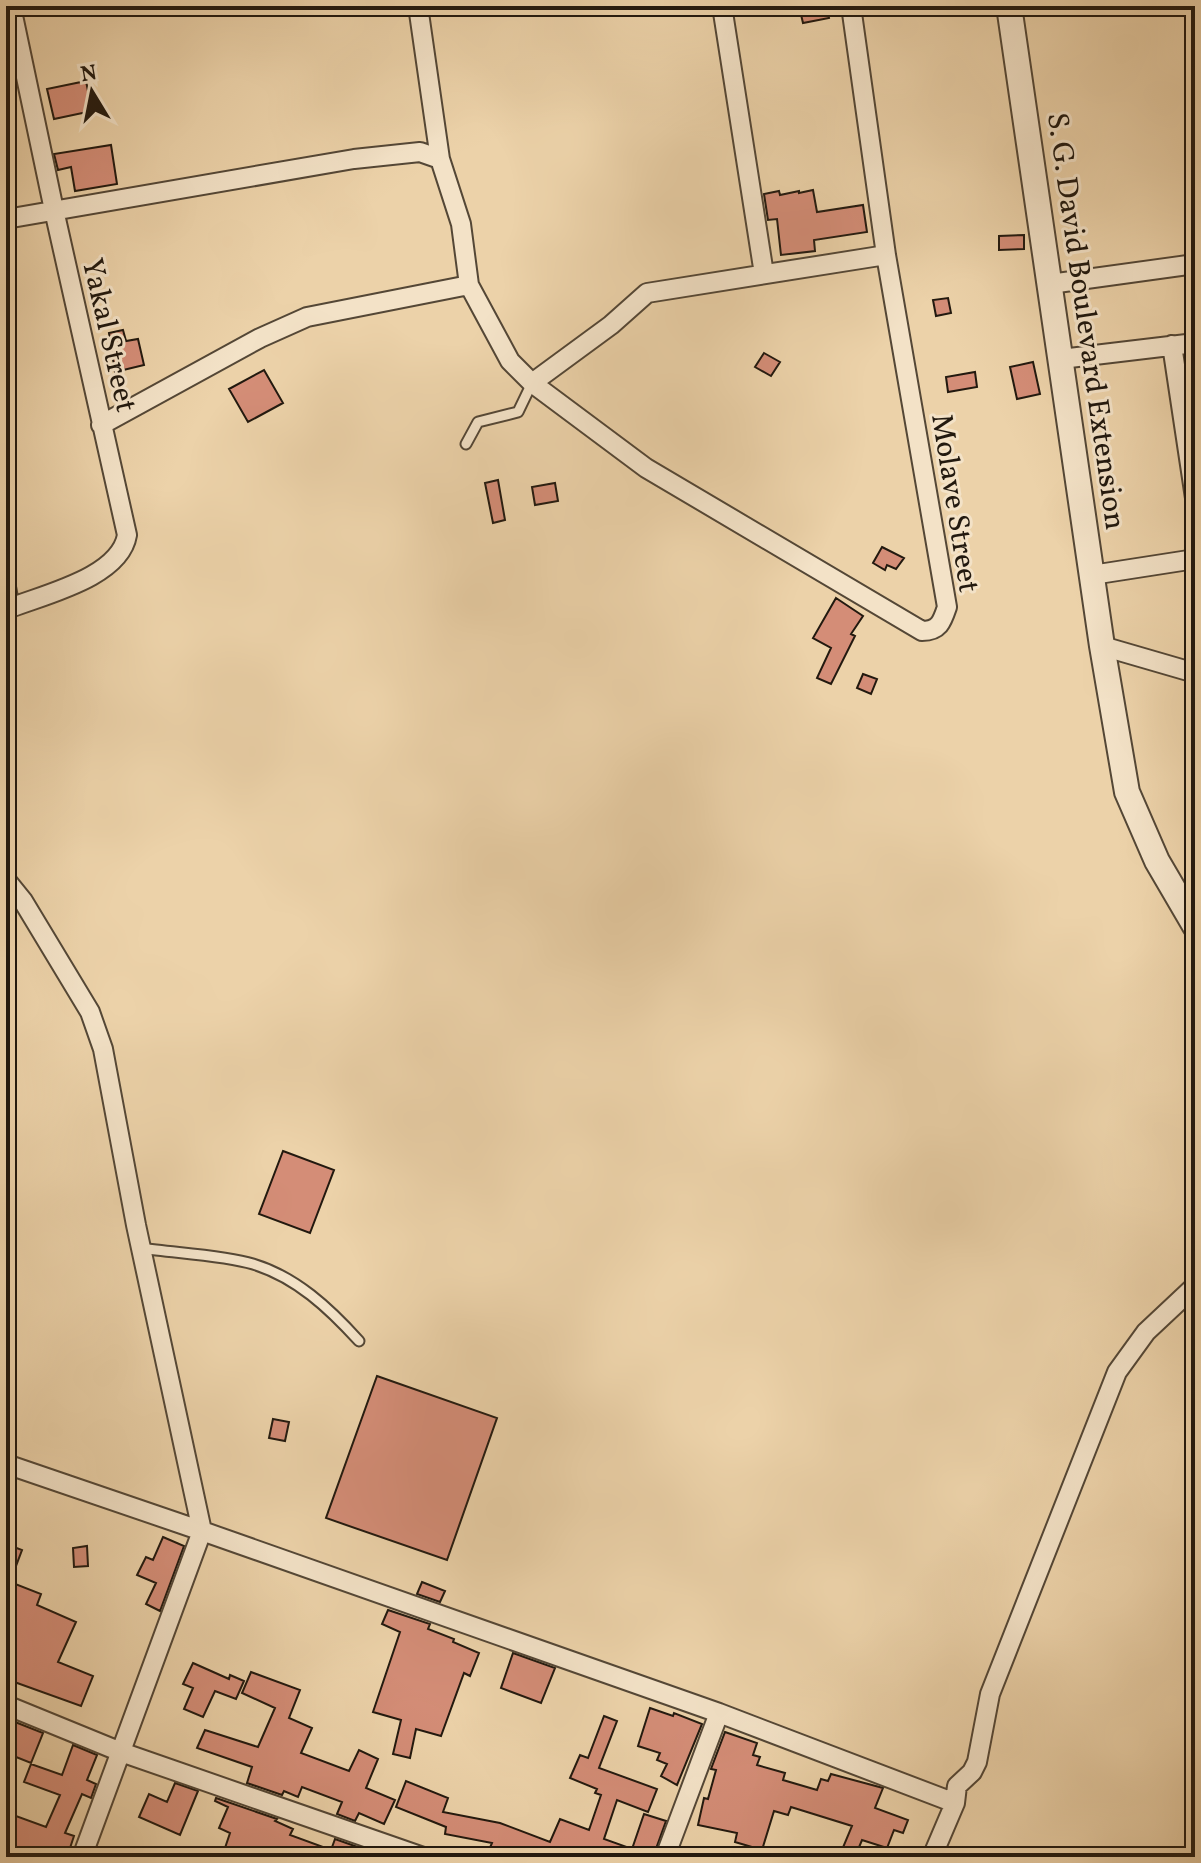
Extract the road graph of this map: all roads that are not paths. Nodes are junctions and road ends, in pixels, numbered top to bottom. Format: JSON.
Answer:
{"nodes":[{"id":1,"x":11,"y":6,"type":"edge"},
{"id":2,"x":418,"y":6,"type":"edge"},
{"id":3,"x":722,"y":6,"type":"edge"},
{"id":4,"x":851,"y":6,"type":"edge"},
{"id":5,"x":1009,"y":6,"type":"edge"},
{"id":6,"x":440,"y":159,"type":"junction"},
{"id":7,"x":54,"y":210,"type":"junction"},
{"id":8,"x":6,"y":219,"type":"edge"},
{"id":9,"x":886,"y":255,"type":"junction"},
{"id":10,"x":1195,"y":264,"type":"edge"},
{"id":11,"x":764,"y":274,"type":"junction"},
{"id":12,"x":1050,"y":284,"type":"junction"},
{"id":13,"x":469,"y":285,"type":"junction"},
{"id":14,"x":1195,"y":343,"type":"edge"},
{"id":15,"x":1172,"y":345,"type":"junction"},
{"id":16,"x":1061,"y":359,"type":"junction"},
{"id":17,"x":532,"y":383,"type":"junction"},
{"id":18,"x":101,"y":425,"type":"junction"},
{"id":19,"x":466,"y":444,"type":"dead end"},
{"id":20,"x":1195,"y":498,"type":"edge"},
{"id":21,"x":1195,"y":559,"type":"edge"},
{"id":22,"x":1092,"y":575,"type":"junction"},
{"id":23,"x":6,"y":587,"type":"edge"},
{"id":24,"x":8,"y":608,"type":"edge"},
{"id":25,"x":1102,"y":646,"type":"junction"},
{"id":26,"x":1195,"y":673,"type":"edge"},
{"id":27,"x":6,"y":880,"type":"edge"},
{"id":28,"x":1195,"y":926,"type":"edge"},
{"id":29,"x":141,"y":1248,"type":"junction"},
{"id":30,"x":1195,"y":1286,"type":"edge"},
{"id":31,"x":359,"y":1341,"type":"dead end"},
{"id":32,"x":6,"y":1464,"type":"edge"},
{"id":33,"x":202,"y":1531,"type":"junction"},
{"id":34,"x":6,"y":1705,"type":"edge"},
{"id":35,"x":719,"y":1713,"type":"junction"},
{"id":36,"x":121,"y":1752,"type":"junction"},
{"id":37,"x":955,"y":1803,"type":"junction"},
{"id":38,"x":82,"y":1857,"type":"edge"},
{"id":39,"x":423,"y":1857,"type":"edge"},
{"id":40,"x":665,"y":1857,"type":"edge"},
{"id":41,"x":932,"y":1857,"type":"edge"}],
"edges":[{"from":1,"to":7,"type":"street","name":"Yakal Street"},
{"from":2,"to":6,"type":"street"},
{"from":3,"to":11,"type":"street"},
{"from":4,"to":9,"type":"street","name":"Molave Street"},
{"from":5,"to":12,"type":"street","name":"S. G. David Boulevard Extension"},
{"from":6,"to":7,"type":"street"},
{"from":6,"to":13,"type":"street"},
{"from":7,"to":8,"type":"street"},
{"from":7,"to":18,"type":"street","name":"Yakal Street"},
{"from":9,"to":11,"type":"street"},
{"from":9,"to":17,"type":"street","name":"Molave Street"},
{"from":10,"to":12,"type":"street"},
{"from":11,"to":17,"type":"street"},
{"from":12,"to":16,"type":"street","name":"S. G. David Boulevard Extension"},
{"from":13,"to":17,"type":"street"},
{"from":13,"to":18,"type":"street"},
{"from":14,"to":15,"type":"street"},
{"from":15,"to":16,"type":"street"},
{"from":15,"to":20,"type":"street"},
{"from":16,"to":22,"type":"street","name":"S. G. David Boulevard Extension"},
{"from":17,"to":19,"type":"lane"},
{"from":18,"to":24,"type":"street","name":"Yakal Street"},
{"from":21,"to":22,"type":"street"},
{"from":22,"to":25,"type":"street","name":"S. G. David Boulevard Extension"},
{"from":23,"to":24,"type":"street"},
{"from":25,"to":26,"type":"street"},
{"from":25,"to":28,"type":"street","name":"S. G. David Boulevard Extension"},
{"from":27,"to":29,"type":"street"},
{"from":29,"to":31,"type":"lane"},
{"from":29,"to":33,"type":"street"},
{"from":30,"to":37,"type":"street"},
{"from":32,"to":33,"type":"street"},
{"from":33,"to":35,"type":"street"},
{"from":33,"to":36,"type":"street"},
{"from":34,"to":36,"type":"street"},
{"from":35,"to":37,"type":"street"},
{"from":35,"to":40,"type":"street"},
{"from":36,"to":38,"type":"street"},
{"from":36,"to":39,"type":"street"},
{"from":37,"to":41,"type":"street"}]}
